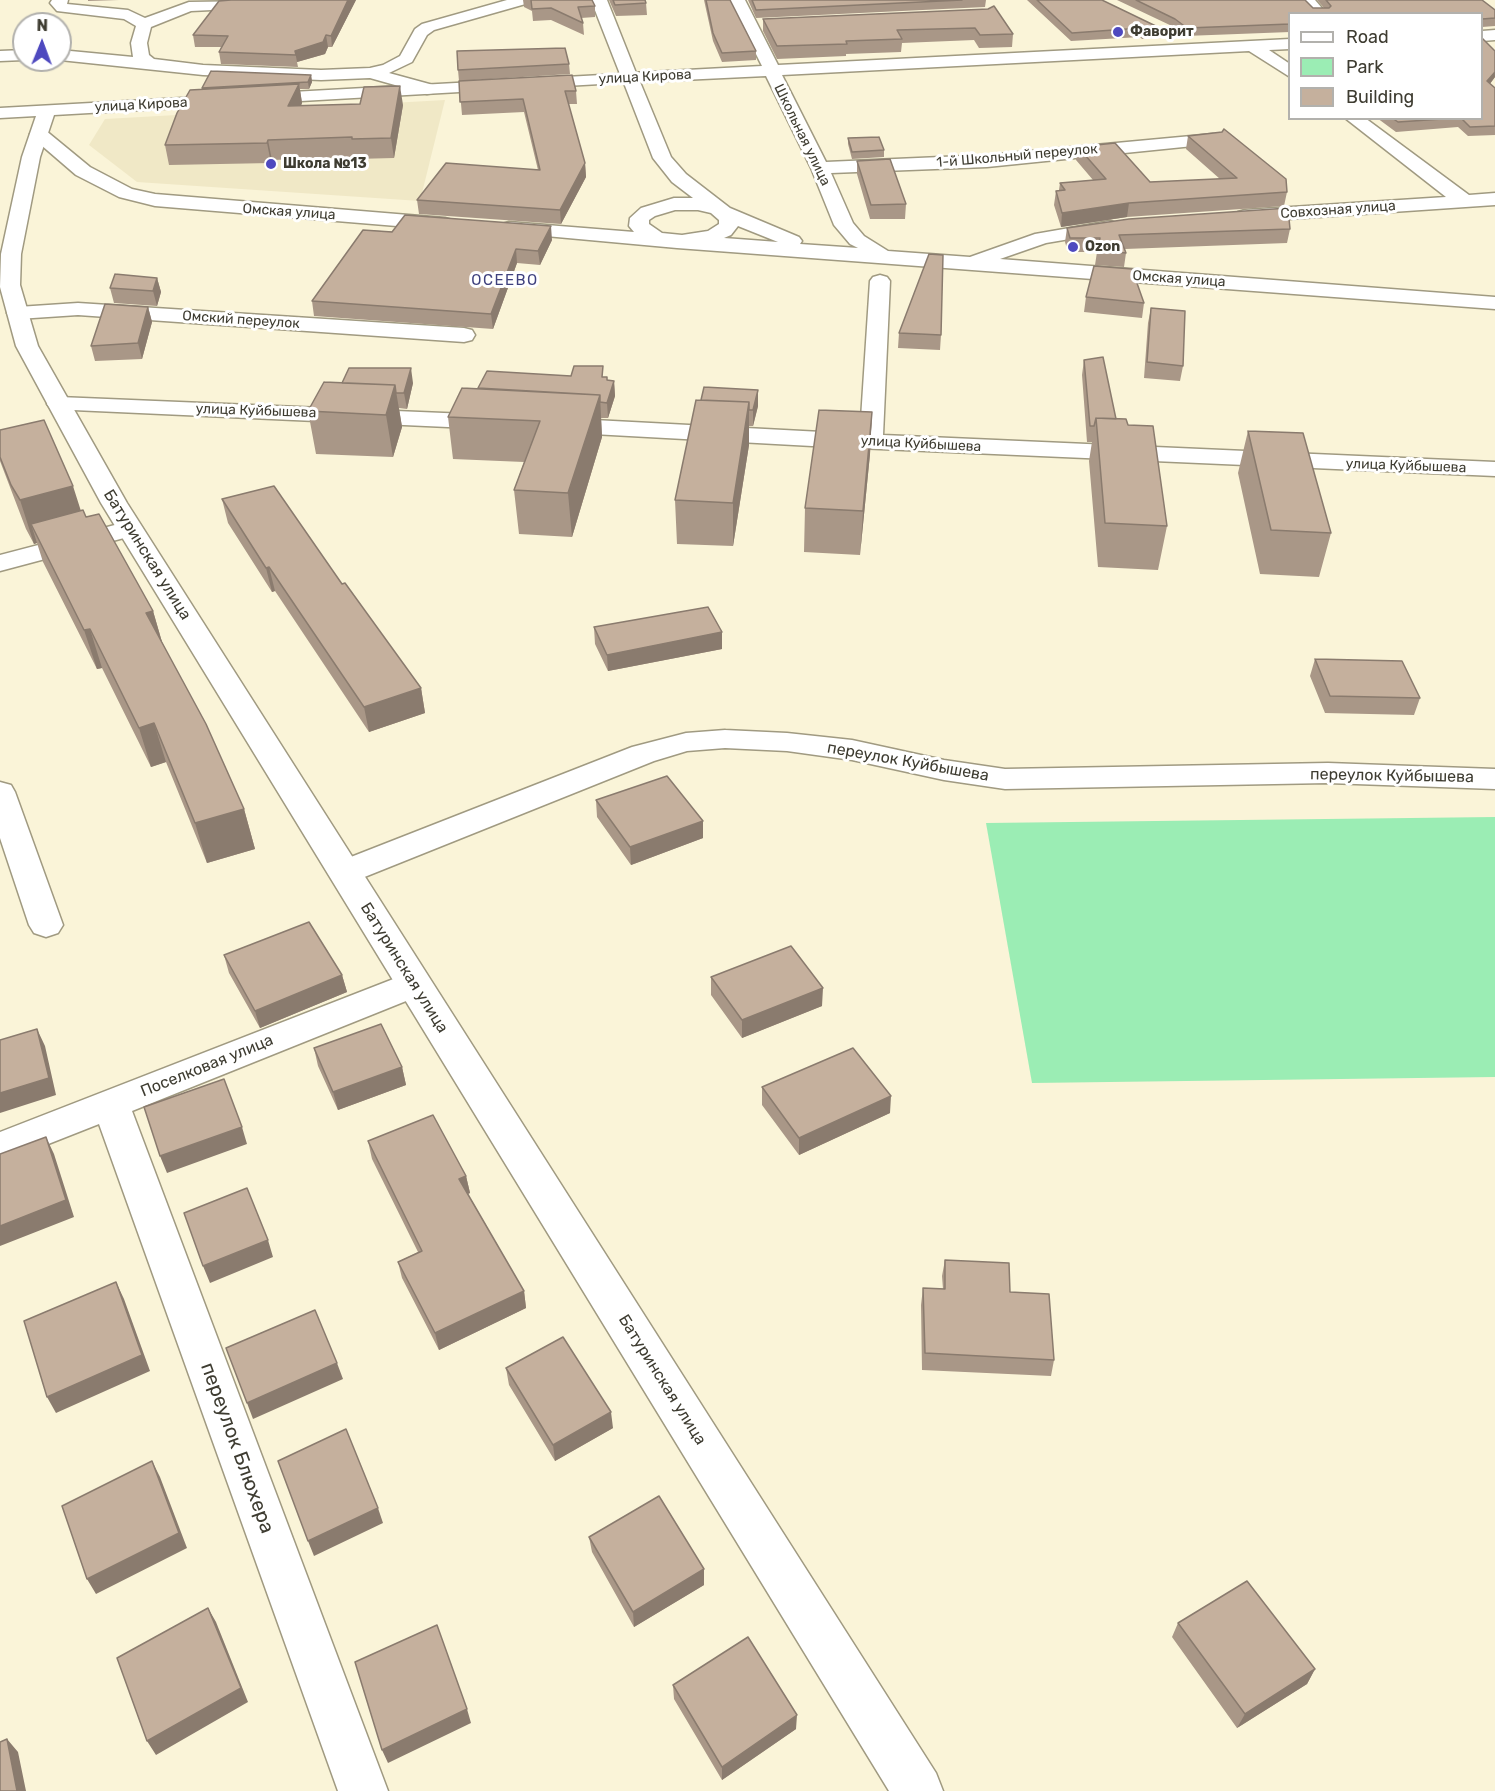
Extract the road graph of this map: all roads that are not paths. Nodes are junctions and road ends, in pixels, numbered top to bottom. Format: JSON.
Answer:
{"nodes":[{"id":1,"x":60,"y":0,"type":"edge"},
{"id":2,"x":316,"y":0,"type":"edge"},
{"id":3,"x":524,"y":0,"type":"edge"},
{"id":4,"x":599,"y":0,"type":"edge"},
{"id":5,"x":737,"y":0,"type":"edge"},
{"id":6,"x":1306,"y":0,"type":"edge"},
{"id":7,"x":1318,"y":12,"type":"edge"},
{"id":8,"x":144,"y":24,"type":"junction"},
{"id":9,"x":1167,"y":32,"type":"dead end"},
{"id":10,"x":1288,"y":44,"type":"edge"},
{"id":11,"x":1253,"y":46,"type":"junction"},
{"id":12,"x":1186,"y":48,"type":"junction"},
{"id":13,"x":72,"y":56,"type":"edge"},
{"id":14,"x":149,"y":63,"type":"junction"},
{"id":15,"x":771,"y":70,"type":"junction"},
{"id":16,"x":1288,"y":71,"type":"edge"},
{"id":17,"x":371,"y":73,"type":"junction"},
{"id":18,"x":630,"y":78,"type":"junction"},
{"id":19,"x":428,"y":89,"type":"junction"},
{"id":20,"x":0,"y":113,"type":"edge"},
{"id":21,"x":1356,"y":120,"type":"edge"},
{"id":22,"x":43,"y":122,"type":"junction"},
{"id":23,"x":1213,"y":139,"type":"edge"},
{"id":24,"x":662,"y":158,"type":"junction"},
{"id":25,"x":820,"y":168,"type":"junction"},
{"id":26,"x":1495,"y":199,"type":"edge"},
{"id":27,"x":1463,"y":201,"type":"junction"},
{"id":28,"x":723,"y":212,"type":"junction"},
{"id":29,"x":644,"y":214,"type":"junction"},
{"id":30,"x":1232,"y":217,"type":"edge"},
{"id":31,"x":464,"y":225,"type":"edge"},
{"id":32,"x":1127,"y":225,"type":"edge"},
{"id":33,"x":488,"y":227,"type":"edge"},
{"id":34,"x":560,"y":232,"type":"junction"},
{"id":35,"x":676,"y":242,"type":"junction"},
{"id":36,"x":827,"y":252,"type":"junction"},
{"id":37,"x":882,"y":256,"type":"junction"},
{"id":38,"x":970,"y":264,"type":"junction"},
{"id":39,"x":879,"y":281,"type":"dead end"},
{"id":40,"x":9,"y":295,"type":"edge"},
{"id":41,"x":1495,"y":303,"type":"edge"},
{"id":42,"x":464,"y":335,"type":"dead end"},
{"id":43,"x":59,"y":404,"type":"junction"},
{"id":44,"x":871,"y":442,"type":"junction"},
{"id":45,"x":1495,"y":470,"type":"edge"},
{"id":46,"x":130,"y":529,"type":"junction"},
{"id":47,"x":0,"y":563,"type":"edge"},
{"id":48,"x":1495,"y":779,"type":"edge"},
{"id":49,"x":0,"y":792,"type":"edge"},
{"id":50,"x":345,"y":872,"type":"junction"},
{"id":51,"x":46,"y":925,"type":"dead end"},
{"id":52,"x":414,"y":984,"type":"junction"},
{"id":53,"x":111,"y":1105,"type":"junction"},
{"id":54,"x":0,"y":1148,"type":"edge"},
{"id":55,"x":363,"y":1791,"type":"edge"},
{"id":56,"x":918,"y":1791,"type":"edge"}],
"edges":[{"from":1,"to":8,"type":"street"},
{"from":2,"to":8,"type":"street"},
{"from":3,"to":17,"type":"street"},
{"from":4,"to":18,"type":"street"},
{"from":5,"to":15,"type":"street","name":"Школьная улица"},
{"from":6,"to":7,"type":"street"},
{"from":8,"to":14,"type":"street"},
{"from":9,"to":12,"type":"street"},
{"from":10,"to":11,"type":"street","name":"улица Кирова"},
{"from":11,"to":12,"type":"street","name":"улица Кирова"},
{"from":11,"to":16,"type":"street"},
{"from":12,"to":15,"type":"street","name":"улица Кирова"},
{"from":13,"to":14,"type":"street"},
{"from":14,"to":17,"type":"street"},
{"from":15,"to":18,"type":"street","name":"улица Кирова"},
{"from":15,"to":25,"type":"street","name":"Школьная улица"},
{"from":17,"to":19,"type":"street"},
{"from":18,"to":19,"type":"street","name":"улица Кирова"},
{"from":18,"to":24,"type":"street"},
{"from":19,"to":22,"type":"street","name":"улица Кирова"},
{"from":20,"to":22,"type":"street","name":"улица Кирова"},
{"from":21,"to":27,"type":"street"},
{"from":22,"to":31,"type":"street","name":"Омская улица"},
{"from":22,"to":40,"type":"street","name":"Батуринская улица"},
{"from":23,"to":25,"type":"street","name":"1-й Школьный переулок"},
{"from":24,"to":28,"type":"street"},
{"from":24,"to":29,"type":"street"},
{"from":25,"to":37,"type":"street","name":"Школьная улица"},
{"from":26,"to":27,"type":"street","name":"Совхозная улица"},
{"from":27,"to":30,"type":"street","name":"Совхозная улица"},
{"from":28,"to":29,"type":"street","name":"Омская улица"},
{"from":28,"to":35,"type":"street"},
{"from":28,"to":36,"type":"street","name":"Омская улица"},
{"from":29,"to":34,"type":"street","name":"Омская улица"},
{"from":29,"to":35,"type":"street"},
{"from":32,"to":38,"type":"street"},
{"from":33,"to":34,"type":"street","name":"Омская улица"},
{"from":34,"to":35,"type":"street","name":"Омская улица"},
{"from":35,"to":36,"type":"street","name":"Омская улица"},
{"from":36,"to":37,"type":"street","name":"Омская улица"},
{"from":37,"to":38,"type":"street","name":"Омская улица"},
{"from":38,"to":41,"type":"street","name":"Омская улица"},
{"from":39,"to":44,"type":"street"},
{"from":40,"to":42,"type":"street","name":"Омский переулок"},
{"from":40,"to":43,"type":"street","name":"Батуринская улица"},
{"from":43,"to":44,"type":"street","name":"улица Куйбышева"},
{"from":43,"to":46,"type":"street","name":"Батуринская улица"},
{"from":44,"to":45,"type":"street","name":"улица Куйбышева"},
{"from":46,"to":47,"type":"street"},
{"from":46,"to":50,"type":"street","name":"Батуринская улица"},
{"from":48,"to":50,"type":"street","name":"переулок Куйбышева"},
{"from":49,"to":51,"type":"street"},
{"from":50,"to":52,"type":"street","name":"Батуринская улица"},
{"from":52,"to":53,"type":"street","name":"Поселковая улица"},
{"from":52,"to":56,"type":"street","name":"Батуринская улица"},
{"from":53,"to":54,"type":"street","name":"Поселковая улица"},
{"from":53,"to":55,"type":"street","name":"переулок Блюхера"}]}
